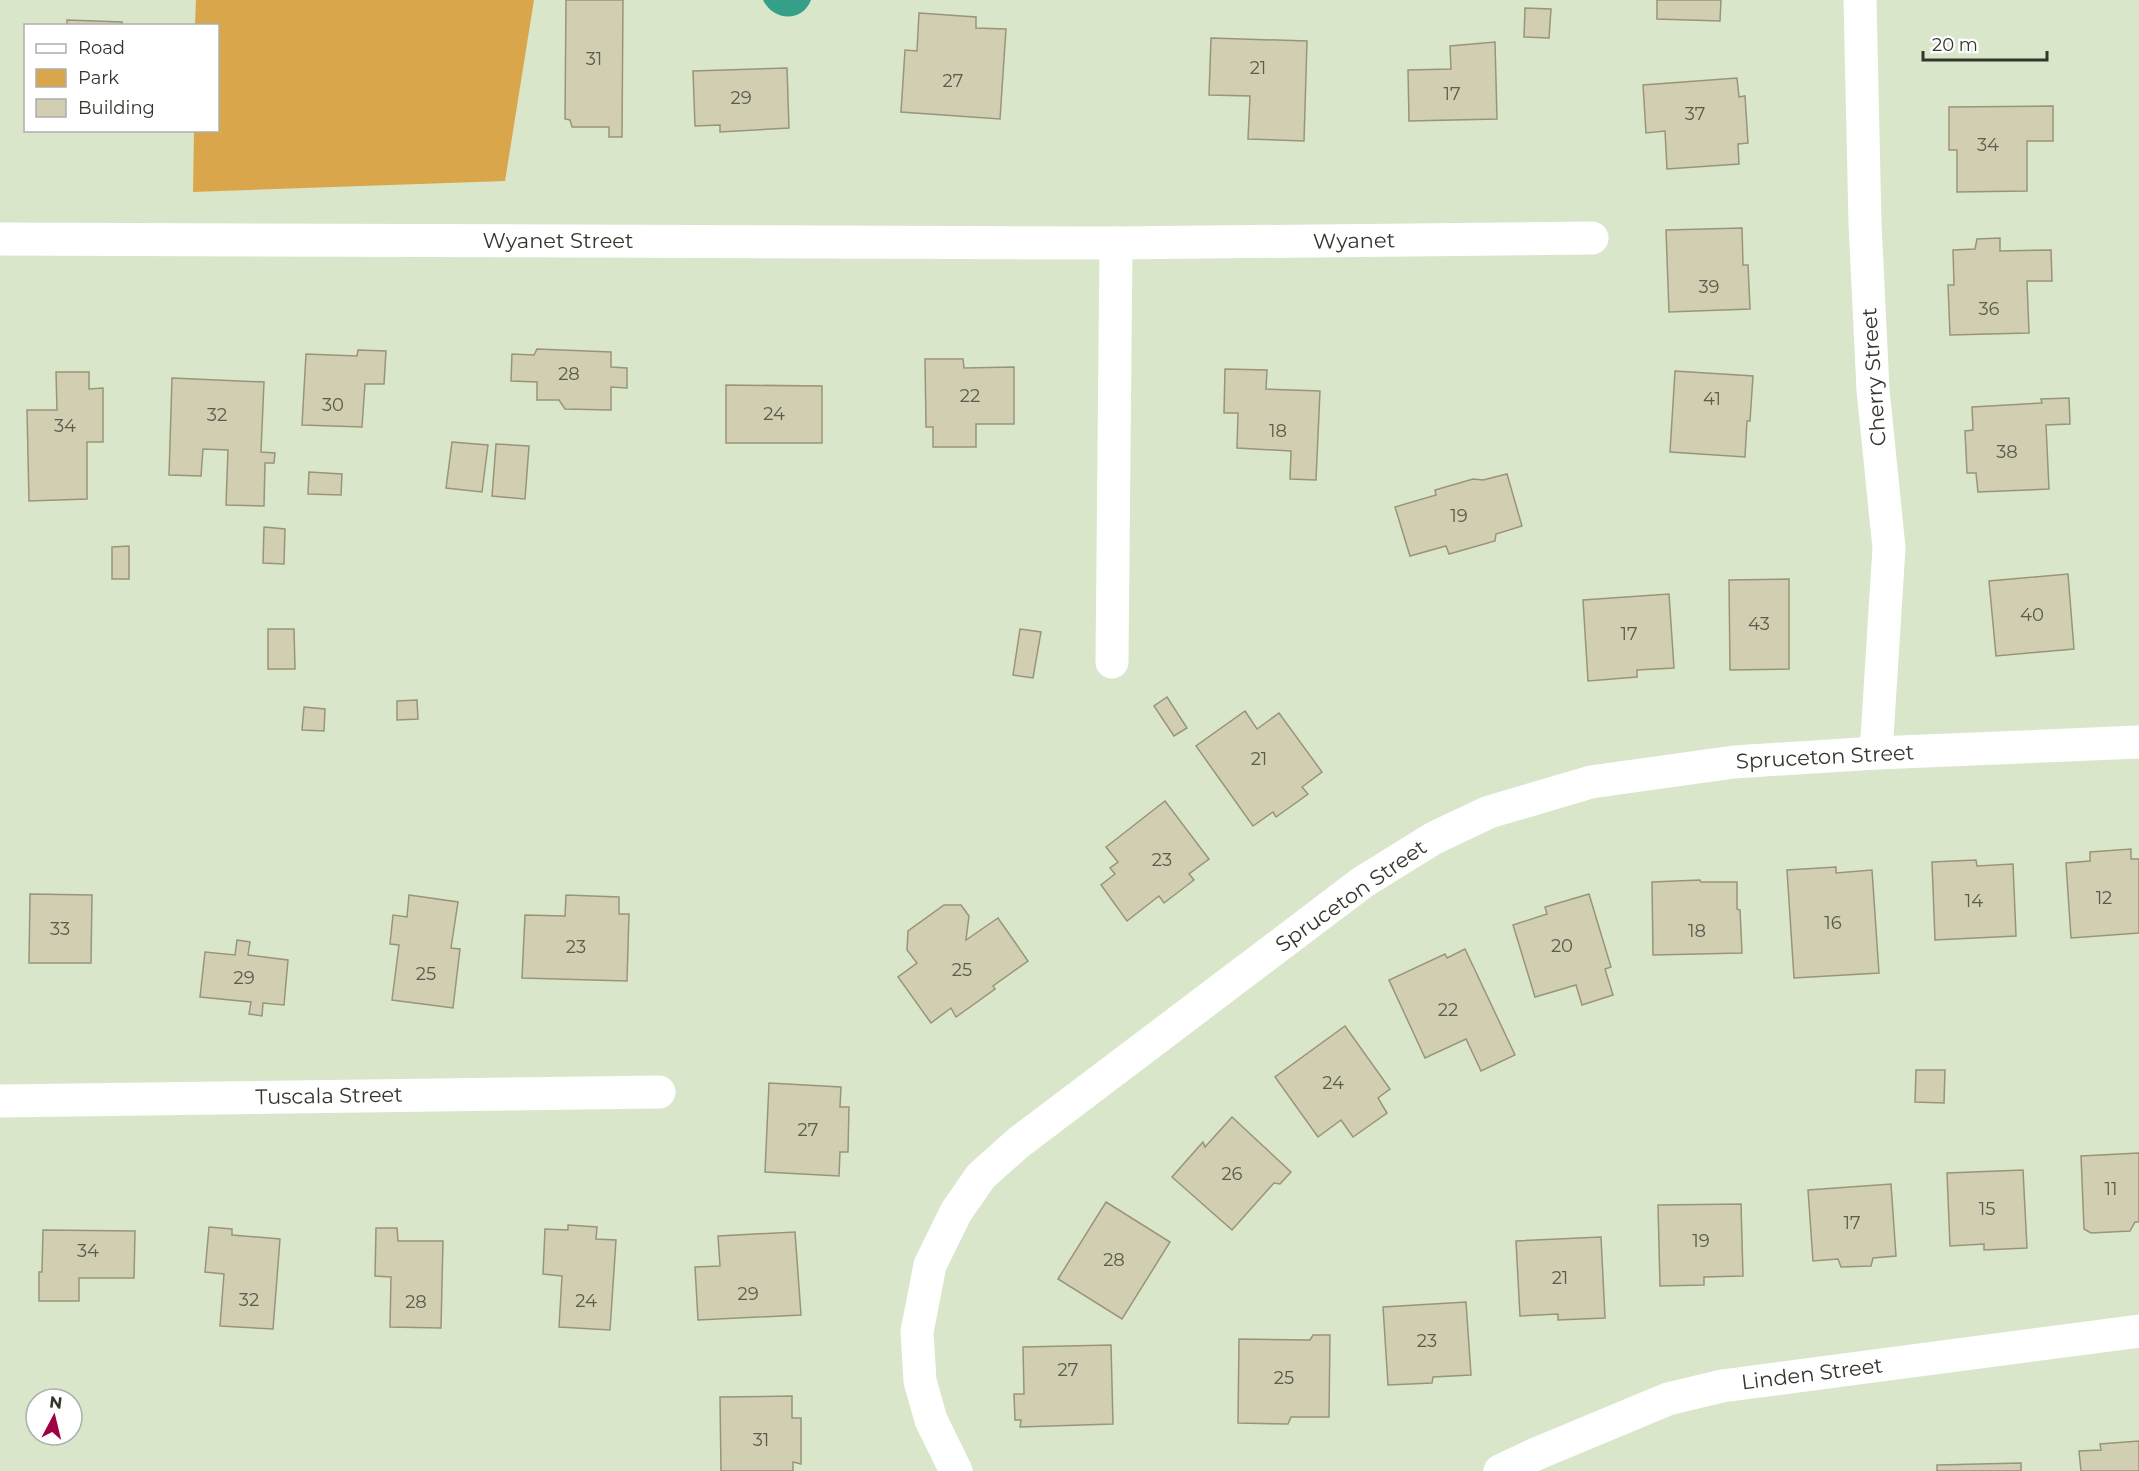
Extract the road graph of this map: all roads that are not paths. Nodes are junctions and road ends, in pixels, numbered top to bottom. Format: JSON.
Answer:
{"nodes":[{"id":1,"x":1860,"y":0,"type":"edge"},
{"id":2,"x":1592,"y":238,"type":"dead end"},
{"id":3,"x":0,"y":239,"type":"edge"},
{"id":4,"x":1116,"y":243,"type":"junction"},
{"id":5,"x":1112,"y":662,"type":"dead end"},
{"id":6,"x":2139,"y":742,"type":"edge"},
{"id":7,"x":1876,"y":753,"type":"junction"},
{"id":8,"x":659,"y":1092,"type":"dead end"},
{"id":9,"x":0,"y":1101,"type":"edge"},
{"id":10,"x":2139,"y":1331,"type":"edge"},
{"id":11,"x":956,"y":1471,"type":"edge"},
{"id":12,"x":1500,"y":1471,"type":"edge"}],
"edges":[{"from":1,"to":7,"type":"street","name":"Cherry Street"},
{"from":2,"to":4,"type":"street","name":"Wyanet"},
{"from":3,"to":4,"type":"street","name":"Wyanet Street"},
{"from":4,"to":5,"type":"street"},
{"from":6,"to":7,"type":"street","name":"Spruceton Street"},
{"from":7,"to":11,"type":"street","name":"Spruceton Street"},
{"from":8,"to":9,"type":"street","name":"Tuscala Street"},
{"from":10,"to":12,"type":"street","name":"Linden Street"}]}
